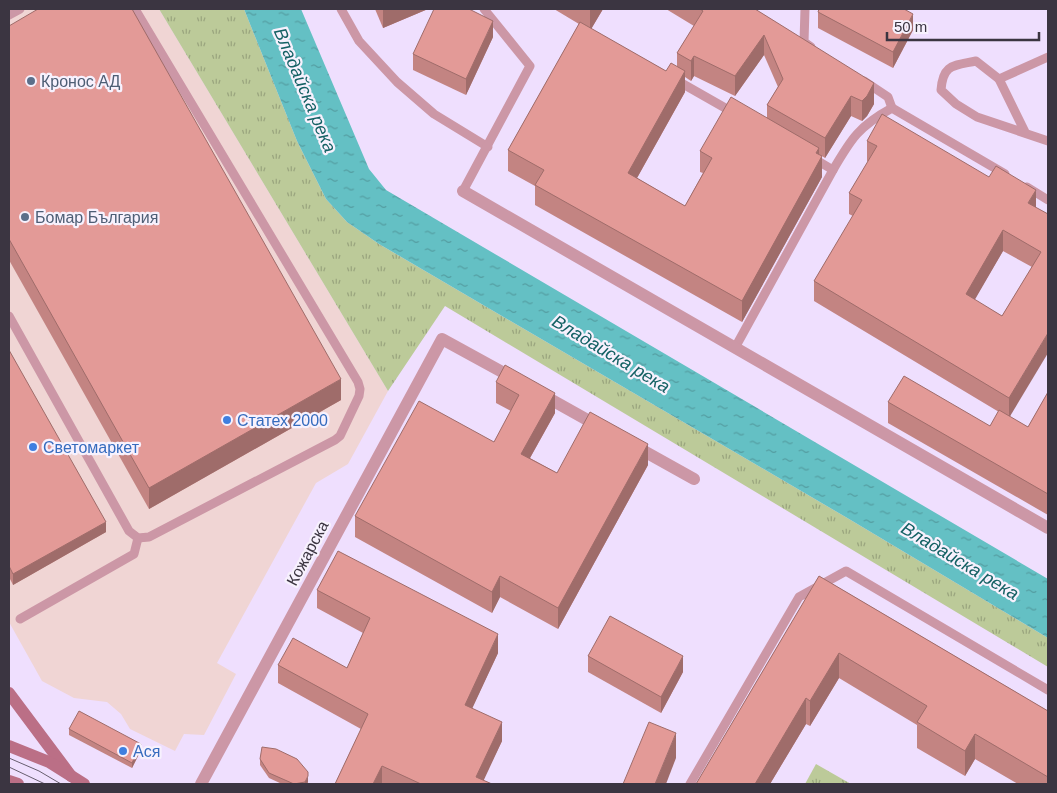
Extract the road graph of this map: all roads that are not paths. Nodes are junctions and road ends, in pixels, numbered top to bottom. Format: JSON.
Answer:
{"nodes":[{"id":1,"x":20,"y":9,"type":"edge"},
{"id":2,"x":135,"y":9,"type":"edge"},
{"id":3,"x":341,"y":9,"type":"edge"},
{"id":4,"x":484,"y":9,"type":"edge"},
{"id":5,"x":805,"y":9,"type":"edge"},
{"id":6,"x":9,"y":15,"type":"edge"},
{"id":7,"x":819,"y":52,"type":"edge"},
{"id":8,"x":1048,"y":57,"type":"edge"},
{"id":9,"x":664,"y":73,"type":"edge"},
{"id":10,"x":857,"y":77,"type":"edge"},
{"id":11,"x":999,"y":80,"type":"junction"},
{"id":12,"x":892,"y":108,"type":"junction"},
{"id":13,"x":740,"y":116,"type":"edge"},
{"id":14,"x":1025,"y":132,"type":"junction"},
{"id":15,"x":1048,"y":141,"type":"edge"},
{"id":16,"x":488,"y":147,"type":"junction"},
{"id":17,"x":808,"y":155,"type":"edge"},
{"id":18,"x":833,"y":170,"type":"junction"},
{"id":19,"x":463,"y":192,"type":"joint"},
{"id":20,"x":1048,"y":200,"type":"edge"},
{"id":21,"x":9,"y":316,"type":"edge"},
{"id":22,"x":736,"y":346,"type":"junction"},
{"id":23,"x":694,"y":479,"type":"dead end"},
{"id":24,"x":1048,"y":528,"type":"edge"},
{"id":25,"x":138,"y":538,"type":"junction"},
{"id":26,"x":20,"y":619,"type":"dead end"},
{"id":27,"x":1048,"y":690,"type":"edge"},
{"id":28,"x":9,"y":692,"type":"edge"},
{"id":29,"x":9,"y":746,"type":"edge"},
{"id":30,"x":71,"y":776,"type":"junction"},
{"id":31,"x":9,"y":781,"type":"edge"},
{"id":32,"x":18,"y":784,"type":"edge"},
{"id":33,"x":84,"y":784,"type":"edge"},
{"id":34,"x":201,"y":784,"type":"edge"},
{"id":35,"x":690,"y":784,"type":"edge"}],
"edges":[{"from":1,"to":6,"type":"lane"},
{"from":2,"to":25,"type":"lane"},
{"from":3,"to":16,"type":"lane"},
{"from":4,"to":16,"type":"lane"},
{"from":5,"to":7,"type":"lane"},
{"from":8,"to":11,"type":"lane"},
{"from":9,"to":13,"type":"lane"},
{"from":10,"to":12,"type":"lane"},
{"from":11,"to":14,"type":"lane"},
{"from":11,"to":14,"type":"lane"},
{"from":12,"to":18,"type":"lane"},
{"from":12,"to":20,"type":"lane"},
{"from":14,"to":15,"type":"lane"},
{"from":16,"to":19,"type":"lane"},
{"from":17,"to":18,"type":"lane"},
{"from":18,"to":22,"type":"lane"},
{"from":19,"to":22,"type":"street"},
{"from":21,"to":25,"type":"lane"},
{"from":22,"to":24,"type":"street"},
{"from":23,"to":34,"type":"street","name":"Кожарска"},
{"from":25,"to":26,"type":"lane"},
{"from":27,"to":35,"type":"lane"},
{"from":28,"to":30,"type":"street"},
{"from":29,"to":30,"type":"street"},
{"from":30,"to":33,"type":"street"},
{"from":31,"to":32,"type":"street"}]}
